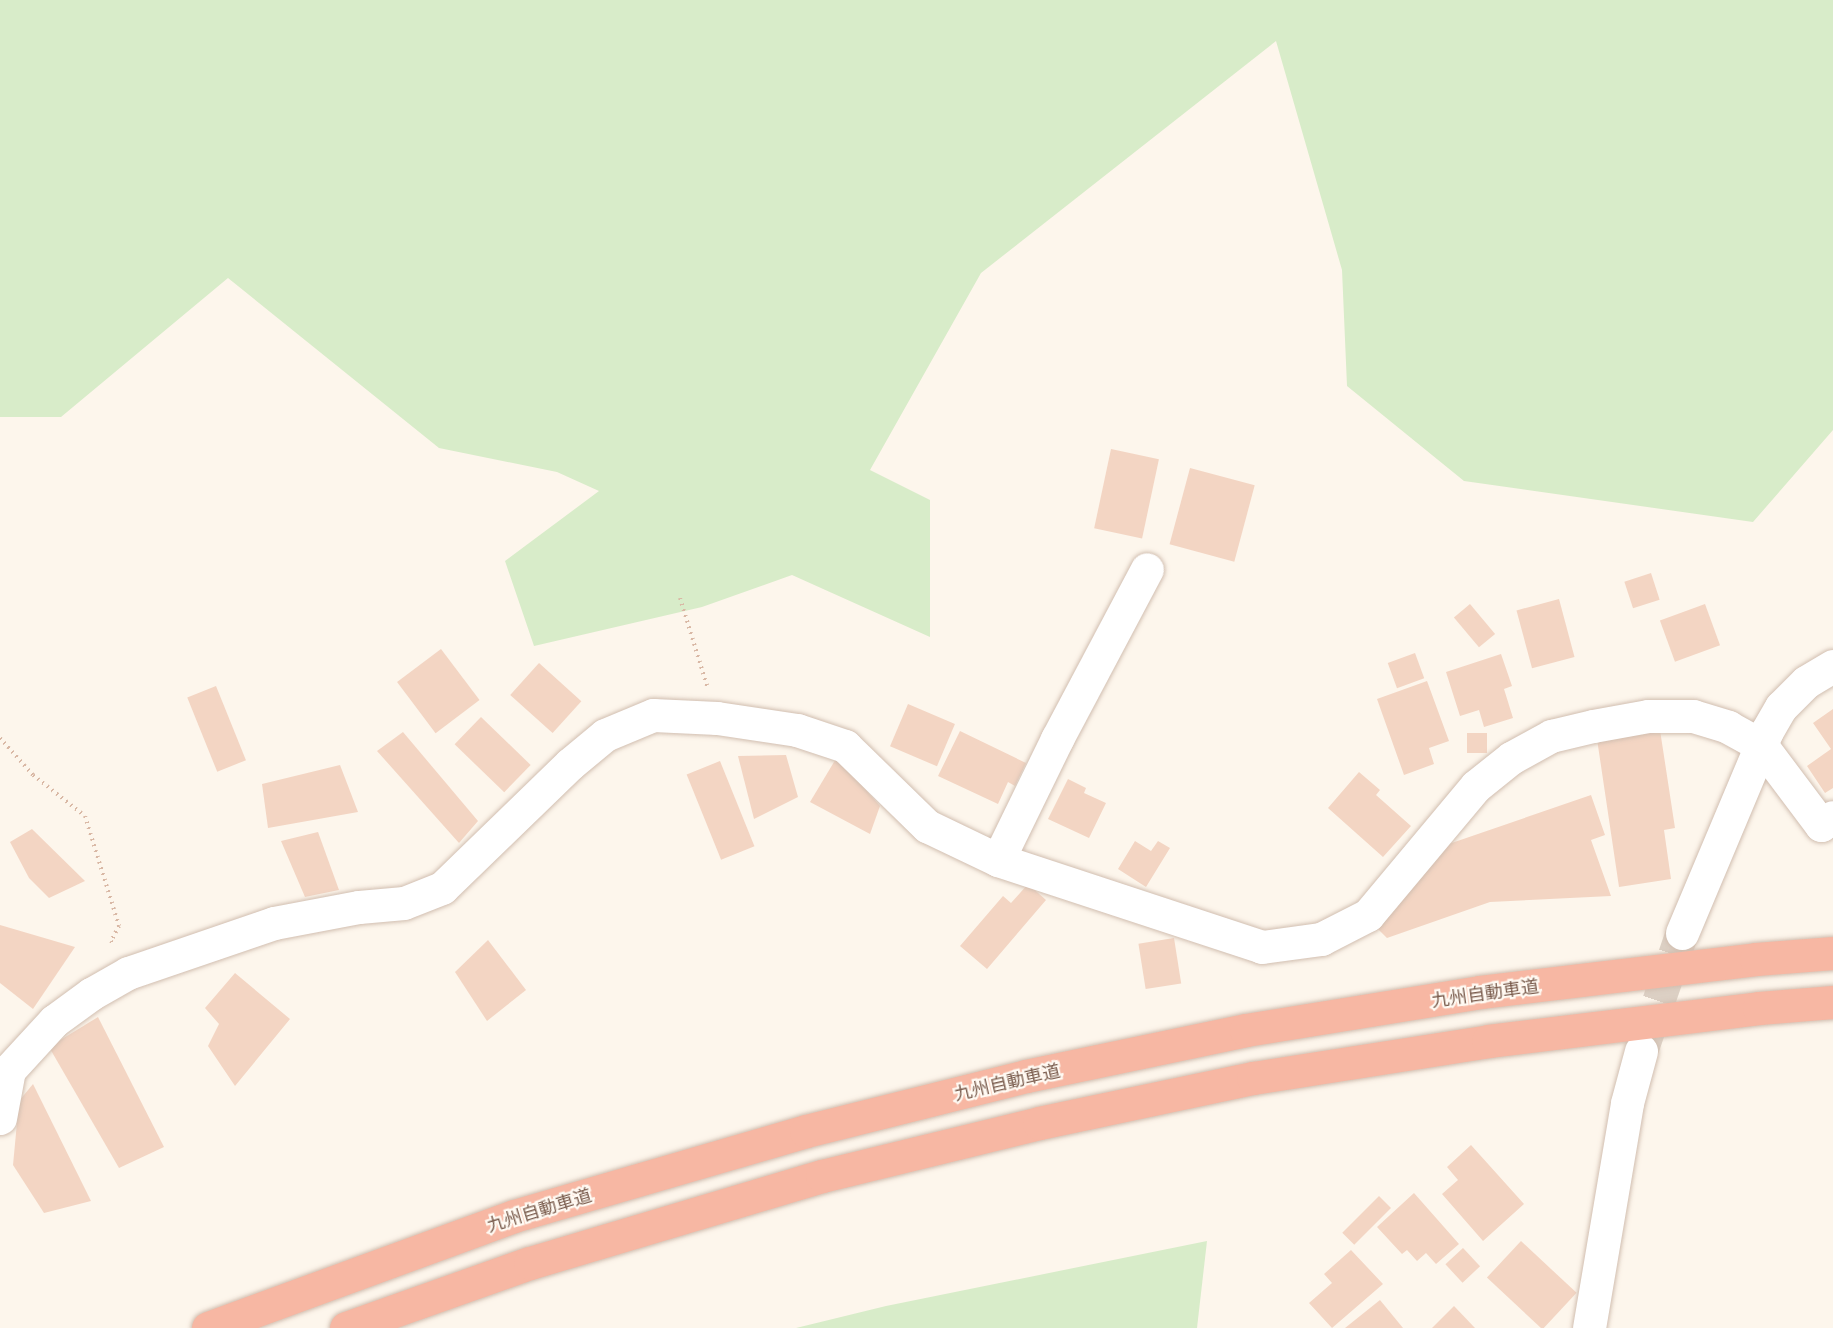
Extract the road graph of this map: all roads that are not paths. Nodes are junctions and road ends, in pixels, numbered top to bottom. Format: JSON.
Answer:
{"nodes":[{"id":1,"x":1147,"y":569,"type":"dead end"},
{"id":2,"x":1833,"y":666,"type":"edge"},
{"id":3,"x":1761,"y":745,"type":"junction"},
{"id":4,"x":1833,"y":817,"type":"edge"},
{"id":5,"x":998,"y":860,"type":"junction"},
{"id":6,"x":1682,"y":933,"type":"tunnel mouth"},
{"id":7,"x":1833,"y":953,"type":"edge"},
{"id":8,"x":1833,"y":1002,"type":"edge"},
{"id":9,"x":1641,"y":1051,"type":"tunnel mouth"},
{"id":10,"x":0,"y":1118,"type":"edge"},
{"id":11,"x":208,"y":1328,"type":"edge"},
{"id":12,"x":346,"y":1328,"type":"edge"},
{"id":13,"x":1589,"y":1328,"type":"edge"}],
"edges":[{"from":1,"to":5,"type":"street"},
{"from":2,"to":3,"type":"street"},
{"from":3,"to":4,"type":"street"},
{"from":3,"to":5,"type":"street"},
{"from":3,"to":6,"type":"street"},
{"from":5,"to":10,"type":"street"},
{"from":7,"to":11,"type":"highway","name":"九州自動車道"},
{"from":8,"to":12,"type":"highway"},
{"from":9,"to":13,"type":"street"}]}
